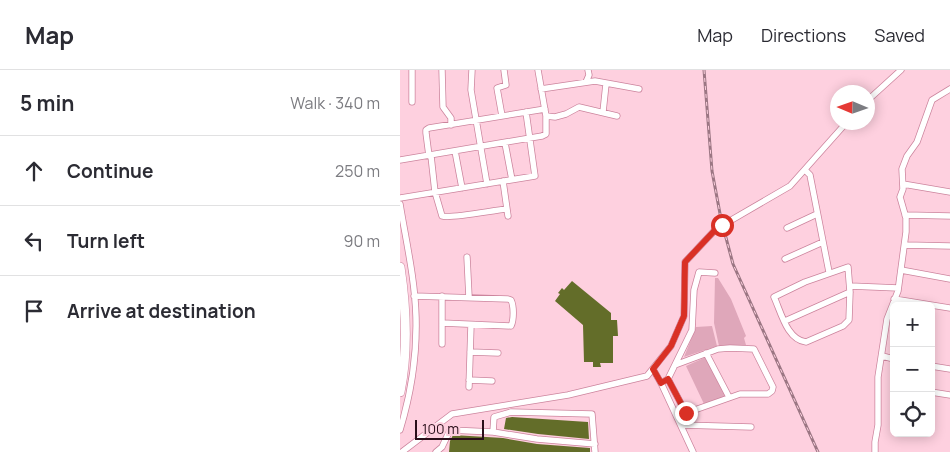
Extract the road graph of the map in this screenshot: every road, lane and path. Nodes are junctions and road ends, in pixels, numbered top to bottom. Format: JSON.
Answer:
{"nodes":[{"id":1,"x":412,"y":70,"type":"edge"},
{"id":2,"x":442,"y":70,"type":"edge"},
{"id":3,"x":472,"y":70,"type":"edge"},
{"id":4,"x":504,"y":70,"type":"edge"},
{"id":5,"x":538,"y":70,"type":"edge"},
{"id":6,"x":588,"y":70,"type":"edge"},
{"id":7,"x":901,"y":70,"type":"edge"},
{"id":8,"x":586,"y":82,"type":"junction"},
{"id":9,"x":606,"y":84,"type":"junction"},
{"id":10,"x":541,"y":89,"type":"junction"},
{"id":11,"x":639,"y":89,"type":"dead end"},
{"id":12,"x":950,"y":89,"type":"edge"},
{"id":13,"x":875,"y":94,"type":"edge"},
{"id":14,"x":412,"y":102,"type":"dead end"},
{"id":15,"x":545,"y":109,"type":"junction"},
{"id":16,"x":526,"y":112,"type":"junction"},
{"id":17,"x":603,"y":112,"type":"junction"},
{"id":18,"x":502,"y":116,"type":"junction"},
{"id":19,"x":546,"y":116,"type":"junction"},
{"id":20,"x":617,"y":116,"type":"dead end"},
{"id":21,"x":476,"y":121,"type":"junction"},
{"id":22,"x":451,"y":125,"type":"junction"},
{"id":23,"x":840,"y":130,"type":"edge"},
{"id":24,"x":530,"y":138,"type":"junction"},
{"id":25,"x":505,"y":143,"type":"junction"},
{"id":26,"x":480,"y":147,"type":"junction"},
{"id":27,"x":455,"y":151,"type":"junction"},
{"id":28,"x":430,"y":156,"type":"junction"},
{"id":29,"x":400,"y":160,"type":"edge"},
{"id":30,"x":805,"y":170,"type":"junction"},
{"id":31,"x":512,"y":180,"type":"junction"},
{"id":32,"x":503,"y":181,"type":"junction"},
{"id":33,"x":487,"y":184,"type":"junction"},
{"id":34,"x":903,"y":184,"type":"junction"},
{"id":35,"x":462,"y":188,"type":"junction"},
{"id":36,"x":435,"y":192,"type":"junction"},
{"id":37,"x":950,"y":192,"type":"edge"},
{"id":38,"x":400,"y":198,"type":"edge"},
{"id":39,"x":400,"y":204,"type":"edge"},
{"id":40,"x":507,"y":209,"type":"junction"},
{"id":41,"x":817,"y":214,"type":"junction"},
{"id":42,"x":905,"y":215,"type":"junction"},
{"id":43,"x":508,"y":216,"type":"dead end"},
{"id":44,"x":950,"y":216,"type":"edge"},
{"id":45,"x":787,"y":228,"type":"dead end"},
{"id":46,"x":823,"y":242,"type":"junction"},
{"id":47,"x":905,"y":246,"type":"junction"},
{"id":48,"x":950,"y":246,"type":"edge"},
{"id":49,"x":467,"y":257,"type":"dead end"},
{"id":50,"x":785,"y":259,"type":"dead end"},
{"id":51,"x":400,"y":267,"type":"edge"},
{"id":52,"x":901,"y":270,"type":"junction"},
{"id":53,"x":829,"y":272,"type":"junction"},
{"id":54,"x":715,"y":273,"type":"dead end"},
{"id":55,"x":950,"y":279,"type":"edge"},
{"id":56,"x":898,"y":288,"type":"junction"},
{"id":57,"x":850,"y":289,"type":"junction"},
{"id":58,"x":414,"y":296,"type":"junction"},
{"id":59,"x":442,"y":296,"type":"junction"},
{"id":60,"x":468,"y":298,"type":"junction"},
{"id":61,"x":894,"y":299,"type":"junction"},
{"id":62,"x":400,"y":305,"type":"edge"},
{"id":63,"x":950,"y":308,"type":"edge"},
{"id":64,"x":785,"y":321,"type":"junction"},
{"id":65,"x":442,"y":323,"type":"junction"},
{"id":66,"x":472,"y":325,"type":"junction"},
{"id":67,"x":442,"y":344,"type":"dead end"},
{"id":68,"x":470,"y":352,"type":"junction"},
{"id":69,"x":400,"y":353,"type":"edge"},
{"id":70,"x":498,"y":353,"type":"dead end"},
{"id":71,"x":706,"y":353,"type":"junction"},
{"id":72,"x":882,"y":356,"type":"junction"},
{"id":73,"x":890,"y":358,"type":"edge"},
{"id":74,"x":675,"y":365,"type":"junction"},
{"id":75,"x":935,"y":367,"type":"edge"},
{"id":76,"x":653,"y":369,"type":"junction"},
{"id":77,"x":950,"y":370,"type":"edge"},
{"id":78,"x":668,"y":379,"type":"junction"},
{"id":79,"x":469,"y":380,"type":"junction"},
{"id":80,"x":492,"y":381,"type":"dead end"},
{"id":81,"x":661,"y":383,"type":"junction"},
{"id":82,"x":468,"y":387,"type":"dead end"},
{"id":83,"x":400,"y":392,"type":"edge"},
{"id":84,"x":935,"y":393,"type":"edge"},
{"id":85,"x":950,"y":395,"type":"edge"},
{"id":86,"x":729,"y":397,"type":"junction"},
{"id":87,"x":681,"y":425,"type":"junction"},
{"id":88,"x":751,"y":427,"type":"dead end"},
{"id":89,"x":400,"y":430,"type":"edge"},
{"id":90,"x":493,"y":432,"type":"junction"},
{"id":91,"x":595,"y":444,"type":"junction"},
{"id":92,"x":402,"y":452,"type":"edge"},
{"id":93,"x":436,"y":452,"type":"edge"},
{"id":94,"x":595,"y":452,"type":"edge"},
{"id":95,"x":692,"y":452,"type":"edge"},
{"id":96,"x":875,"y":452,"type":"edge"}],
"edges":[{"from":1,"to":14,"type":"street"},
{"from":2,"to":22,"type":"street"},
{"from":3,"to":21,"type":"street"},
{"from":4,"to":18,"type":"street"},
{"from":5,"to":10,"type":"street"},
{"from":6,"to":8,"type":"street"},
{"from":7,"to":13,"type":"street"},
{"from":8,"to":9,"type":"street"},
{"from":8,"to":10,"type":"street"},
{"from":9,"to":11,"type":"street"},
{"from":9,"to":17,"type":"street"},
{"from":10,"to":15,"type":"street"},
{"from":12,"to":34,"type":"street"},
{"from":15,"to":16,"type":"street"},
{"from":15,"to":19,"type":"street"},
{"from":16,"to":18,"type":"street"},
{"from":16,"to":24,"type":"street"},
{"from":17,"to":19,"type":"street"},
{"from":17,"to":20,"type":"street"},
{"from":18,"to":21,"type":"street"},
{"from":19,"to":24,"type":"street"},
{"from":21,"to":22,"type":"street"},
{"from":21,"to":26,"type":"street"},
{"from":22,"to":28,"type":"street"},
{"from":23,"to":30,"type":"street"},
{"from":24,"to":25,"type":"street"},
{"from":24,"to":31,"type":"street"},
{"from":25,"to":26,"type":"street"},
{"from":25,"to":31,"type":"street"},
{"from":26,"to":27,"type":"street"},
{"from":26,"to":33,"type":"street"},
{"from":27,"to":28,"type":"street"},
{"from":27,"to":35,"type":"street"},
{"from":28,"to":29,"type":"street"},
{"from":28,"to":36,"type":"street"},
{"from":30,"to":41,"type":"street"},
{"from":30,"to":76,"type":"street"},
{"from":31,"to":32,"type":"street"},
{"from":32,"to":33,"type":"street"},
{"from":32,"to":40,"type":"street"},
{"from":33,"to":35,"type":"street"},
{"from":34,"to":37,"type":"street"},
{"from":34,"to":42,"type":"street"},
{"from":35,"to":36,"type":"street"},
{"from":36,"to":38,"type":"street"},
{"from":36,"to":40,"type":"street"},
{"from":39,"to":58,"type":"street"},
{"from":40,"to":43,"type":"street"},
{"from":41,"to":45,"type":"street"},
{"from":41,"to":46,"type":"street"},
{"from":42,"to":44,"type":"street"},
{"from":42,"to":47,"type":"street"},
{"from":46,"to":50,"type":"street"},
{"from":46,"to":53,"type":"street"},
{"from":47,"to":48,"type":"street"},
{"from":47,"to":52,"type":"street"},
{"from":49,"to":60,"type":"street"},
{"from":51,"to":83,"type":"highway"},
{"from":52,"to":55,"type":"street"},
{"from":52,"to":56,"type":"street"},
{"from":53,"to":57,"type":"street"},
{"from":53,"to":64,"type":"street"},
{"from":54,"to":74,"type":"street"},
{"from":56,"to":57,"type":"street"},
{"from":56,"to":61,"type":"street"},
{"from":57,"to":64,"type":"street"},
{"from":57,"to":64,"type":"street"},
{"from":58,"to":59,"type":"street"},
{"from":58,"to":89,"type":"street"},
{"from":59,"to":60,"type":"street"},
{"from":59,"to":65,"type":"street"},
{"from":60,"to":66,"type":"street"},
{"from":61,"to":63,"type":"street"},
{"from":61,"to":72,"type":"street"},
{"from":62,"to":69,"type":"highway"},
{"from":65,"to":66,"type":"street"},
{"from":65,"to":67,"type":"street"},
{"from":66,"to":68,"type":"street"},
{"from":68,"to":70,"type":"street"},
{"from":68,"to":79,"type":"street"},
{"from":71,"to":74,"type":"street"},
{"from":71,"to":86,"type":"street"},
{"from":71,"to":86,"type":"street"},
{"from":72,"to":73,"type":"street"},
{"from":72,"to":96,"type":"street"},
{"from":74,"to":78,"type":"street"},
{"from":75,"to":77,"type":"street"},
{"from":76,"to":81,"type":"street"},
{"from":76,"to":92,"type":"street"},
{"from":78,"to":81,"type":"street"},
{"from":78,"to":86,"type":"street"},
{"from":79,"to":80,"type":"street"},
{"from":79,"to":82,"type":"street"},
{"from":81,"to":87,"type":"street"},
{"from":84,"to":85,"type":"street"},
{"from":87,"to":88,"type":"street"},
{"from":87,"to":95,"type":"street"},
{"from":90,"to":91,"type":"street"},
{"from":90,"to":91,"type":"street"},
{"from":90,"to":93,"type":"street"},
{"from":91,"to":94,"type":"street"}]}
